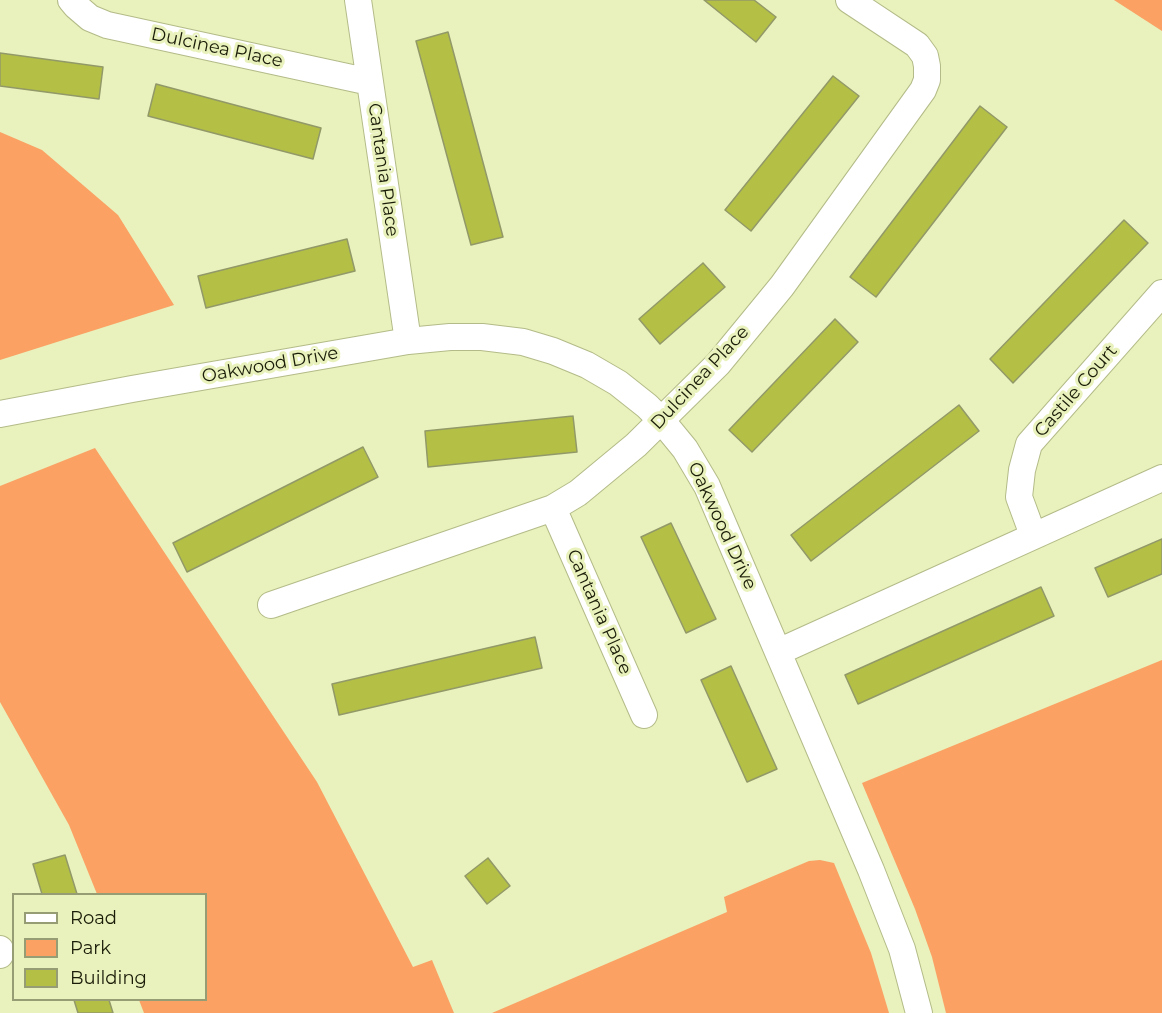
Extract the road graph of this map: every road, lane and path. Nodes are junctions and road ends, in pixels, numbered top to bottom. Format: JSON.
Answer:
{"nodes":[{"id":1,"x":71,"y":0,"type":"edge"},
{"id":2,"x":358,"y":0,"type":"edge"},
{"id":3,"x":849,"y":0,"type":"edge"},
{"id":4,"x":370,"y":82,"type":"junction"},
{"id":5,"x":1162,"y":293,"type":"edge"},
{"id":6,"x":408,"y":341,"type":"junction"},
{"id":7,"x":0,"y":414,"type":"edge"},
{"id":8,"x":662,"y":421,"type":"junction"},
{"id":9,"x":1162,"y":478,"type":"edge"},
{"id":10,"x":553,"y":508,"type":"junction"},
{"id":11,"x":1033,"y":536,"type":"junction"},
{"id":12,"x":271,"y":605,"type":"dead end"},
{"id":13,"x":778,"y":652,"type":"junction"},
{"id":14,"x":644,"y":716,"type":"dead end"},
{"id":15,"x":0,"y":950,"type":"edge"},
{"id":16,"x":0,"y":955,"type":"edge"},
{"id":17,"x":919,"y":1013,"type":"edge"}],
"edges":[{"from":1,"to":4,"type":"street","name":"Dulcinea Place"},
{"from":2,"to":4,"type":"street","name":"Cantania Place"},
{"from":3,"to":8,"type":"street","name":"Dulcinea Place"},
{"from":4,"to":6,"type":"street","name":"Cantania Place"},
{"from":5,"to":11,"type":"street","name":"Castile Court"},
{"from":6,"to":7,"type":"street","name":"Oakwood Drive"},
{"from":6,"to":8,"type":"street","name":"Oakwood Drive"},
{"from":8,"to":10,"type":"street","name":"Dulcinea Place"},
{"from":8,"to":13,"type":"street","name":"Oakwood Drive"},
{"from":9,"to":11,"type":"street"},
{"from":10,"to":12,"type":"street","name":"Dulcinea Place"},
{"from":10,"to":14,"type":"street","name":"Cantania Place"},
{"from":11,"to":13,"type":"street"},
{"from":13,"to":17,"type":"street","name":"Oakwood Drive"},
{"from":15,"to":16,"type":"street"}]}
